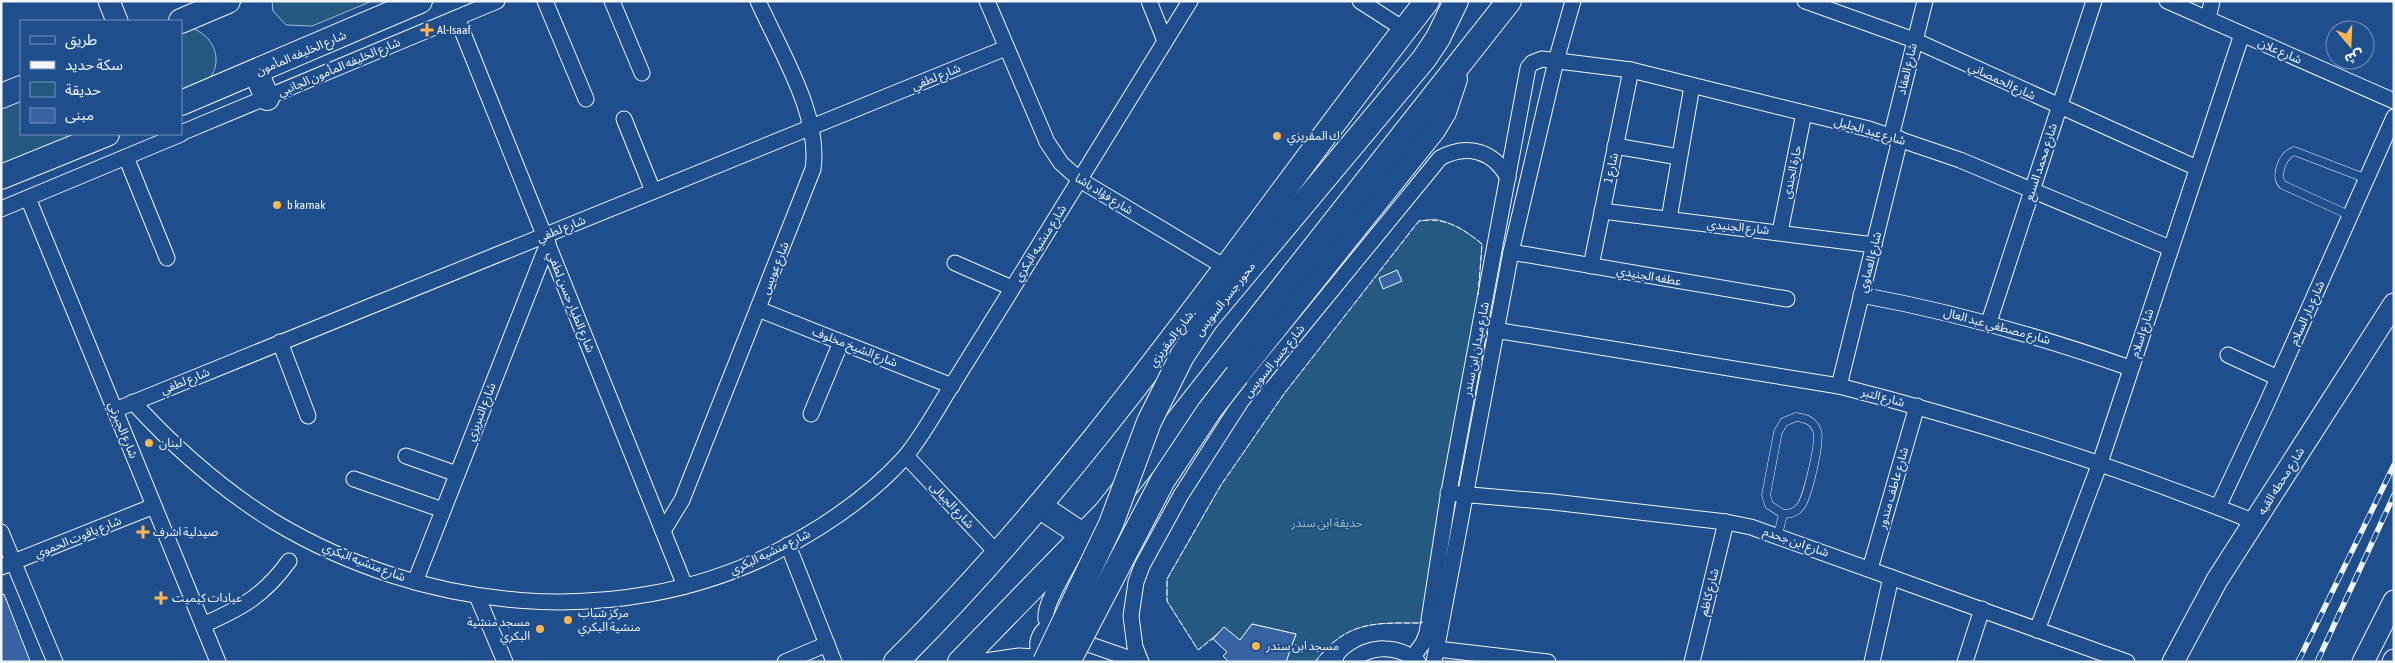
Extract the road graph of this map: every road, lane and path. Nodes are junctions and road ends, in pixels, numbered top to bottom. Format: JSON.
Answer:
{"nodes":[{"id":1,"x":109,"y":1,"type":"edge"},
{"id":2,"x":420,"y":1,"type":"edge"},
{"id":3,"x":497,"y":1,"type":"edge"},
{"id":4,"x":545,"y":1,"type":"edge"},
{"id":5,"x":612,"y":1,"type":"edge"},
{"id":6,"x":758,"y":1,"type":"edge"},
{"id":7,"x":986,"y":1,"type":"edge"},
{"id":8,"x":1149,"y":1,"type":"edge"},
{"id":9,"x":1190,"y":1,"type":"edge"},
{"id":10,"x":1360,"y":1,"type":"edge"},
{"id":11,"x":1428,"y":1,"type":"edge"},
{"id":12,"x":1456,"y":1,"type":"edge"},
{"id":13,"x":1509,"y":1,"type":"edge"},
{"id":14,"x":1572,"y":1,"type":"edge"},
{"id":15,"x":1805,"y":1,"type":"edge"},
{"id":16,"x":1925,"y":1,"type":"edge"},
{"id":17,"x":2094,"y":1,"type":"edge"},
{"id":18,"x":2167,"y":1,"type":"edge"},
{"id":19,"x":2212,"y":1,"type":"edge"},
{"id":20,"x":222,"y":2,"type":"edge"},
{"id":21,"x":457,"y":18,"type":"junction"},
{"id":22,"x":2208,"y":19,"type":"junction"},
{"id":23,"x":117,"y":20,"type":"edge"},
{"id":24,"x":182,"y":21,"type":"edge"},
{"id":25,"x":1405,"y":30,"type":"junction"},
{"id":26,"x":2242,"y":34,"type":"junction"},
{"id":27,"x":1914,"y":40,"type":"junction"},
{"id":28,"x":1166,"y":41,"type":"junction"},
{"id":29,"x":1006,"y":48,"type":"junction"},
{"id":30,"x":1556,"y":61,"type":"junction"},
{"id":31,"x":1460,"y":63,"type":"junction"},
{"id":32,"x":1631,"y":70,"type":"junction"},
{"id":33,"x":256,"y":72,"type":"junction"},
{"id":34,"x":642,"y":73,"type":"dead end"},
{"id":35,"x":1692,"y":86,"type":"junction"},
{"id":36,"x":20,"y":88,"type":"edge"},
{"id":37,"x":1,"y":96,"type":"edge"},
{"id":38,"x":267,"y":98,"type":"junction"},
{"id":39,"x":586,"y":99,"type":"dead end"},
{"id":40,"x":2394,"y":101,"type":"edge"},
{"id":41,"x":182,"y":103,"type":"edge"},
{"id":42,"x":2059,"y":107,"type":"junction"},
{"id":43,"x":1804,"y":113,"type":"junction"},
{"id":44,"x":2394,"y":117,"type":"edge"},
{"id":45,"x":624,"y":119,"type":"dead end"},
{"id":46,"x":812,"y":127,"type":"junction"},
{"id":47,"x":182,"y":134,"type":"edge"},
{"id":48,"x":105,"y":135,"type":"edge"},
{"id":49,"x":178,"y":135,"type":"edge"},
{"id":50,"x":1896,"y":138,"type":"junction"},
{"id":51,"x":1615,"y":146,"type":"junction"},
{"id":52,"x":126,"y":156,"type":"junction"},
{"id":53,"x":1679,"y":157,"type":"junction"},
{"id":54,"x":2197,"y":168,"type":"junction"},
{"id":55,"x":1,"y":177,"type":"edge"},
{"id":56,"x":1508,"y":178,"type":"junction"},
{"id":57,"x":2368,"y":179,"type":"junction"},
{"id":58,"x":1080,"y":180,"type":"junction"},
{"id":59,"x":2032,"y":190,"type":"junction"},
{"id":60,"x":653,"y":191,"type":"junction"},
{"id":61,"x":28,"y":198,"type":"junction"},
{"id":62,"x":1,"y":209,"type":"edge"},
{"id":63,"x":1602,"y":211,"type":"junction"},
{"id":64,"x":2352,"y":216,"type":"junction"},
{"id":65,"x":1669,"y":219,"type":"junction"},
{"id":66,"x":1780,"y":232,"type":"junction"},
{"id":67,"x":546,"y":239,"type":"junction"},
{"id":68,"x":1874,"y":245,"type":"junction"},
{"id":69,"x":2170,"y":248,"type":"junction"},
{"id":70,"x":1511,"y":252,"type":"junction"},
{"id":71,"x":167,"y":258,"type":"dead end"},
{"id":72,"x":955,"y":262,"type":"dead end"},
{"id":73,"x":1591,"y":266,"type":"junction"},
{"id":74,"x":1225,"y":268,"type":"junction"},
{"id":75,"x":1012,"y":288,"type":"junction"},
{"id":76,"x":1861,"y":295,"type":"junction"},
{"id":77,"x":1787,"y":300,"type":"dead end"},
{"id":78,"x":2394,"y":304,"type":"edge"},
{"id":79,"x":758,"y":309,"type":"junction"},
{"id":80,"x":1989,"y":322,"type":"junction"},
{"id":81,"x":1495,"y":330,"type":"junction"},
{"id":82,"x":280,"y":342,"type":"junction"},
{"id":83,"x":842,"y":342,"type":"junction"},
{"id":84,"x":2228,"y":355,"type":"dead end"},
{"id":85,"x":2130,"y":368,"type":"junction"},
{"id":86,"x":2278,"y":378,"type":"junction"},
{"id":87,"x":952,"y":386,"type":"junction"},
{"id":88,"x":1839,"y":386,"type":"junction"},
{"id":89,"x":133,"y":402,"type":"junction"},
{"id":90,"x":1916,"y":406,"type":"junction"},
{"id":91,"x":115,"y":410,"type":"junction"},
{"id":92,"x":811,"y":414,"type":"dead end"},
{"id":93,"x":308,"y":416,"type":"dead end"},
{"id":94,"x":406,"y":456,"type":"dead end"},
{"id":95,"x":906,"y":456,"type":"junction"},
{"id":96,"x":2100,"y":463,"type":"junction"},
{"id":97,"x":457,"y":474,"type":"junction"},
{"id":98,"x":354,"y":479,"type":"dead end"},
{"id":99,"x":1448,"y":493,"type":"junction"},
{"id":100,"x":1465,"y":495,"type":"junction"},
{"id":101,"x":154,"y":506,"type":"junction"},
{"id":102,"x":1039,"y":506,"type":"junction"},
{"id":103,"x":2218,"y":507,"type":"junction"},
{"id":104,"x":443,"y":510,"type":"junction"},
{"id":105,"x":1782,"y":514,"type":"junction"},
{"id":106,"x":1726,"y":522,"type":"junction"},
{"id":107,"x":2255,"y":522,"type":"junction"},
{"id":108,"x":663,"y":531,"type":"junction"},
{"id":109,"x":1,"y":532,"type":"edge"},
{"id":110,"x":1778,"y":535,"type":"junction"},
{"id":111,"x":1084,"y":536,"type":"junction"},
{"id":112,"x":788,"y":545,"type":"junction"},
{"id":113,"x":998,"y":554,"type":"junction"},
{"id":114,"x":288,"y":561,"type":"dead end"},
{"id":115,"x":8,"y":565,"type":"edge"},
{"id":116,"x":1870,"y":569,"type":"junction"},
{"id":117,"x":1891,"y":577,"type":"junction"},
{"id":118,"x":415,"y":582,"type":"junction"},
{"id":119,"x":685,"y":586,"type":"junction"},
{"id":120,"x":477,"y":596,"type":"junction"},
{"id":121,"x":2394,"y":601,"type":"edge"},
{"id":122,"x":1982,"y":609,"type":"junction"},
{"id":123,"x":203,"y":624,"type":"junction"},
{"id":124,"x":1049,"y":626,"type":"junction"},
{"id":125,"x":2037,"y":630,"type":"junction"},
{"id":126,"x":827,"y":644,"type":"junction"},
{"id":127,"x":1436,"y":655,"type":"edge"},
{"id":128,"x":1043,"y":659,"type":"edge"},
{"id":129,"x":1415,"y":659,"type":"edge"},
{"id":130,"x":55,"y":662,"type":"edge"},
{"id":131,"x":218,"y":662,"type":"edge"},
{"id":132,"x":505,"y":662,"type":"edge"},
{"id":133,"x":784,"y":662,"type":"edge"},
{"id":134,"x":834,"y":662,"type":"edge"},
{"id":135,"x":896,"y":662,"type":"edge"},
{"id":136,"x":960,"y":662,"type":"edge"},
{"id":137,"x":978,"y":662,"type":"edge"},
{"id":138,"x":1068,"y":662,"type":"edge"},
{"id":139,"x":1072,"y":662,"type":"edge"},
{"id":140,"x":1140,"y":662,"type":"edge"},
{"id":141,"x":1351,"y":662,"type":"edge"},
{"id":142,"x":1548,"y":662,"type":"edge"},
{"id":143,"x":1692,"y":662,"type":"edge"},
{"id":144,"x":1872,"y":662,"type":"edge"},
{"id":145,"x":1966,"y":662,"type":"edge"},
{"id":146,"x":2127,"y":662,"type":"edge"},
{"id":147,"x":2173,"y":662,"type":"edge"},
{"id":148,"x":2363,"y":662,"type":"edge"}],
"edges":[{"from":1,"to":23,"type":"main road"},
{"from":2,"to":33,"type":"main road","name":"شارع الخليفه المأمون"},
{"from":3,"to":21,"type":"street","name":"شارع الخليفه المأمون الجانبي"},
{"from":4,"to":39,"type":"street"},
{"from":5,"to":34,"type":"street"},
{"from":6,"to":46,"type":"street","name":"شارع عويس"},
{"from":7,"to":29,"type":"street","name":"شارع فؤاد باشا"},
{"from":8,"to":28,"type":"street"},
{"from":9,"to":28,"type":"street","name":"شارع منشيه البكري"},
{"from":10,"to":25,"type":"street"},
{"from":11,"to":25,"type":"main road","name":"شارع المقريزي"},
{"from":12,"to":128,"type":"main road","name":"محور جسر السويس","bridge":true},
{"from":13,"to":31,"type":"main road"},
{"from":14,"to":30,"type":"street","name":"شارع ميدان ابن سندر"},
{"from":15,"to":27,"type":"street","name":"شارع الحمصاني"},
{"from":16,"to":27,"type":"street","name":"شارع العقاد"},
{"from":17,"to":42,"type":"street","name":"شارع محمد السبع"},
{"from":18,"to":22,"type":"street","name":"شارع علان"},
{"from":19,"to":22,"type":"street"},
{"from":20,"to":24,"type":"main road"},
{"from":21,"to":38,"type":"street","name":"شارع الخليفه المأمون الجانبي"},
{"from":21,"to":67,"type":"street","name":"شارع الطيار حسن لطفي"},
{"from":22,"to":26,"type":"street","name":"شارع علان"},
{"from":25,"to":74,"type":"main road","name":"شارع المقريزي"},
{"from":26,"to":40,"type":"street","name":"شارع علان"},
{"from":26,"to":54,"type":"street","name":"شارع اسلام"},
{"from":27,"to":42,"type":"street","name":"شارع الحمصاني"},
{"from":27,"to":50,"type":"street","name":"شارع العقاد"},
{"from":28,"to":58,"type":"street","name":"شارع منشيه البكري"},
{"from":29,"to":46,"type":"street","name":"شارع لطفي"},
{"from":29,"to":58,"type":"street","name":"شارع فؤاد باشا"},
{"from":30,"to":32,"type":"street","name":"شارع عبد الجليل"},
{"from":30,"to":56,"type":"street","name":"شارع ميدان ابن سندر"},
{"from":30,"to":70,"type":"street","name":"شارع ميدان ابن سندر"},
{"from":31,"to":111,"type":"main road"},
{"from":31,"to":138,"type":"main road","bridge":true},
{"from":32,"to":35,"type":"street","name":"شارع عبد الجليل"},
{"from":32,"to":51,"type":"street","name":"شارع 1"},
{"from":33,"to":38,"type":"main road"},
{"from":33,"to":41,"type":"main road","name":"شارع الخليفه المأمون"},
{"from":35,"to":43,"type":"street","name":"شارع عبد الجليل"},
{"from":35,"to":53,"type":"street"},
{"from":36,"to":37,"type":"main road"},
{"from":38,"to":47,"type":"street","name":"شارع الخليفه المأمون الجانبي"},
{"from":42,"to":54,"type":"street","name":"شارع الحمصاني"},
{"from":42,"to":59,"type":"street","name":"شارع محمد السبع"},
{"from":43,"to":50,"type":"street","name":"شارع عبد الجليل"},
{"from":43,"to":66,"type":"street","name":"حارة الجندى"},
{"from":44,"to":57,"type":"street","name":"شارع دار السلام"},
{"from":45,"to":60,"type":"street"},
{"from":46,"to":60,"type":"street","name":"شارع لطفي"},
{"from":46,"to":79,"type":"street","name":"شارع عويس"},
{"from":48,"to":55,"type":"main road"},
{"from":49,"to":52,"type":"street","name":"شارع الخليفه المأمون الجانبي"},
{"from":50,"to":59,"type":"street","name":"شارع عبد الجليل"},
{"from":50,"to":68,"type":"street","name":"شارع العماوي"},
{"from":51,"to":53,"type":"street"},
{"from":51,"to":63,"type":"street","name":"شارع 1"},
{"from":52,"to":61,"type":"street","name":"شارع الخليفه المأمون الجانبي"},
{"from":52,"to":71,"type":"street"},
{"from":53,"to":65,"type":"street"},
{"from":54,"to":69,"type":"street","name":"شارع اسلام"},
{"from":56,"to":99,"type":"street","name":"شارع ميدان ابن سندر"},
{"from":56,"to":140,"type":"street","name":"شارع جسر السويس"},
{"from":57,"to":64,"type":"street","name":"شارع دار السلام"},
{"from":57,"to":64,"type":"lane"},
{"from":58,"to":74,"type":"street","name":"شارع فؤاد باشا"},
{"from":58,"to":75,"type":"street","name":"شارع منشيه البكري"},
{"from":59,"to":69,"type":"street","name":"شارع عبد الجليل"},
{"from":59,"to":80,"type":"street","name":"شارع محمد السبع"},
{"from":60,"to":67,"type":"street","name":"شارع لطفي"},
{"from":61,"to":62,"type":"street","name":"شارع الخليفه المأمون الجانبي"},
{"from":61,"to":91,"type":"street","name":"شارع الجبرتي"},
{"from":63,"to":65,"type":"street","name":"شارع الجنيدي"},
{"from":63,"to":73,"type":"street","name":"شارع 1"},
{"from":64,"to":86,"type":"street","name":"شارع دار السلام"},
{"from":65,"to":66,"type":"street","name":"شارع الجنيدي"},
{"from":66,"to":68,"type":"street","name":"شارع الجنيدي"},
{"from":67,"to":82,"type":"street","name":"شارع لطفي"},
{"from":67,"to":97,"type":"street","name":"شارع التبريزي"},
{"from":67,"to":108,"type":"street","name":"شارع الطيار حسن لطفي"},
{"from":68,"to":76,"type":"street","name":"شارع العماوي"},
{"from":69,"to":85,"type":"street","name":"شارع اسلام"},
{"from":70,"to":73,"type":"street","name":"عطفه الجنيدي"},
{"from":70,"to":81,"type":"street","name":"شارع ميدان ابن سندر"},
{"from":72,"to":75,"type":"street"},
{"from":73,"to":77,"type":"street","name":"عطفه الجنيدي"},
{"from":74,"to":102,"type":"main road","name":"شارع المقريزي"},
{"from":75,"to":87,"type":"street","name":"شارع منشيه البكري"},
{"from":76,"to":80,"type":"street","name":"شارع مصطفي عبد العال"},
{"from":76,"to":88,"type":"street","name":"شارع العماوي"},
{"from":78,"to":107,"type":"main road","name":"شارع محطه القبه"},
{"from":79,"to":83,"type":"street","name":"شارع الشيخ مخلوف"},
{"from":79,"to":108,"type":"street","name":"شارع عويس"},
{"from":80,"to":85,"type":"street","name":"شارع مصطفي عبد العال"},
{"from":81,"to":88,"type":"street","name":"شارع التبر"},
{"from":81,"to":100,"type":"street","name":"شارع ميدان ابن سندر"},
{"from":82,"to":89,"type":"street","name":"شارع لطفي"},
{"from":82,"to":93,"type":"street"},
{"from":83,"to":87,"type":"street","name":"شارع الشيخ مخلوف"},
{"from":83,"to":92,"type":"street"},
{"from":84,"to":86,"type":"street"},
{"from":85,"to":96,"type":"street","name":"شارع اسلام"},
{"from":86,"to":103,"type":"street","name":"شارع دار السلام"},
{"from":87,"to":95,"type":"street","name":"شارع منشيه البكري"},
{"from":88,"to":90,"type":"street","name":"شارع التبر"},
{"from":89,"to":91,"type":"street","name":"شارع لطفي"},
{"from":89,"to":118,"type":"street","name":"شارع منشيه البكري"},
{"from":90,"to":96,"type":"street","name":"شارع التبر"},
{"from":90,"to":116,"type":"street","name":"شارع عاطف مندور"},
{"from":91,"to":101,"type":"street","name":"شارع الجبرتي"},
{"from":94,"to":97,"type":"street"},
{"from":95,"to":112,"type":"street","name":"شارع منشيه البكري"},
{"from":95,"to":113,"type":"street","name":"شارع الجبالى"},
{"from":96,"to":103,"type":"street","name":"شارع التبر"},
{"from":96,"to":125,"type":"street","name":"شارع اسلام"},
{"from":97,"to":104,"type":"street","name":"شارع التبريزي"},
{"from":98,"to":104,"type":"street"},
{"from":99,"to":100,"type":"street","name":"شارع ابن جحدم"},
{"from":99,"to":129,"type":"street","name":"شارع ميدان ابن سندر"},
{"from":100,"to":106,"type":"street","name":"شارع ابن جحدم"},
{"from":100,"to":127,"type":"street","name":"شارع ميدان ابن سندر"},
{"from":101,"to":115,"type":"street","name":"شارع ياقوت الحموي"},
{"from":101,"to":123,"type":"street","name":"شارع الجبرتي"},
{"from":102,"to":111,"type":"main road"},
{"from":102,"to":113,"type":"main road","name":"شارع المقريزي"},
{"from":103,"to":107,"type":"street","name":"شارع التبر"},
{"from":104,"to":118,"type":"street","name":"شارع التبريزي"},
{"from":105,"to":105,"type":"lane"},
{"from":105,"to":110,"type":"lane"},
{"from":106,"to":110,"type":"street","name":"شارع ابن جحدم"},
{"from":106,"to":143,"type":"street","name":"شارع كاظم"},
{"from":107,"to":147,"type":"main road","name":"شارع محطه القبه"},
{"from":108,"to":119,"type":"street","name":"شارع الطيار حسن لطفي"},
{"from":109,"to":115,"type":"street"},
{"from":110,"to":116,"type":"street","name":"شارع ابن جحدم"},
{"from":111,"to":124,"type":"street"},
{"from":111,"to":136,"type":"main road"},
{"from":112,"to":119,"type":"street","name":"شارع منشيه البكري"},
{"from":112,"to":126,"type":"street"},
{"from":113,"to":135,"type":"main road","name":"شارع المقريزي"},
{"from":114,"to":123,"type":"street"},
{"from":115,"to":130,"type":"street"},
{"from":116,"to":117,"type":"street","name":"شارع ابن جحدم"},
{"from":117,"to":122,"type":"street","name":"شارع ابن جحدم"},
{"from":117,"to":144,"type":"street"},
{"from":118,"to":120,"type":"street","name":"شارع منشيه البكري"},
{"from":119,"to":120,"type":"street","name":"شارع منشيه البكري"},
{"from":120,"to":132,"type":"street"},
{"from":121,"to":148,"type":"main road"},
{"from":122,"to":125,"type":"street","name":"شارع ابن جحدم"},
{"from":122,"to":145,"type":"street"},
{"from":123,"to":131,"type":"street","name":"شارع الجبرتي"},
{"from":124,"to":128,"type":"street"},
{"from":124,"to":140,"type":"street"},
{"from":125,"to":146,"type":"street","name":"شارع ابن جحدم"},
{"from":126,"to":133,"type":"street"},
{"from":126,"to":134,"type":"street"},
{"from":127,"to":142,"type":"street"},
{"from":128,"to":137,"type":"street"},
{"from":128,"to":139,"type":"street"},
{"from":129,"to":141,"type":"street"}]}
